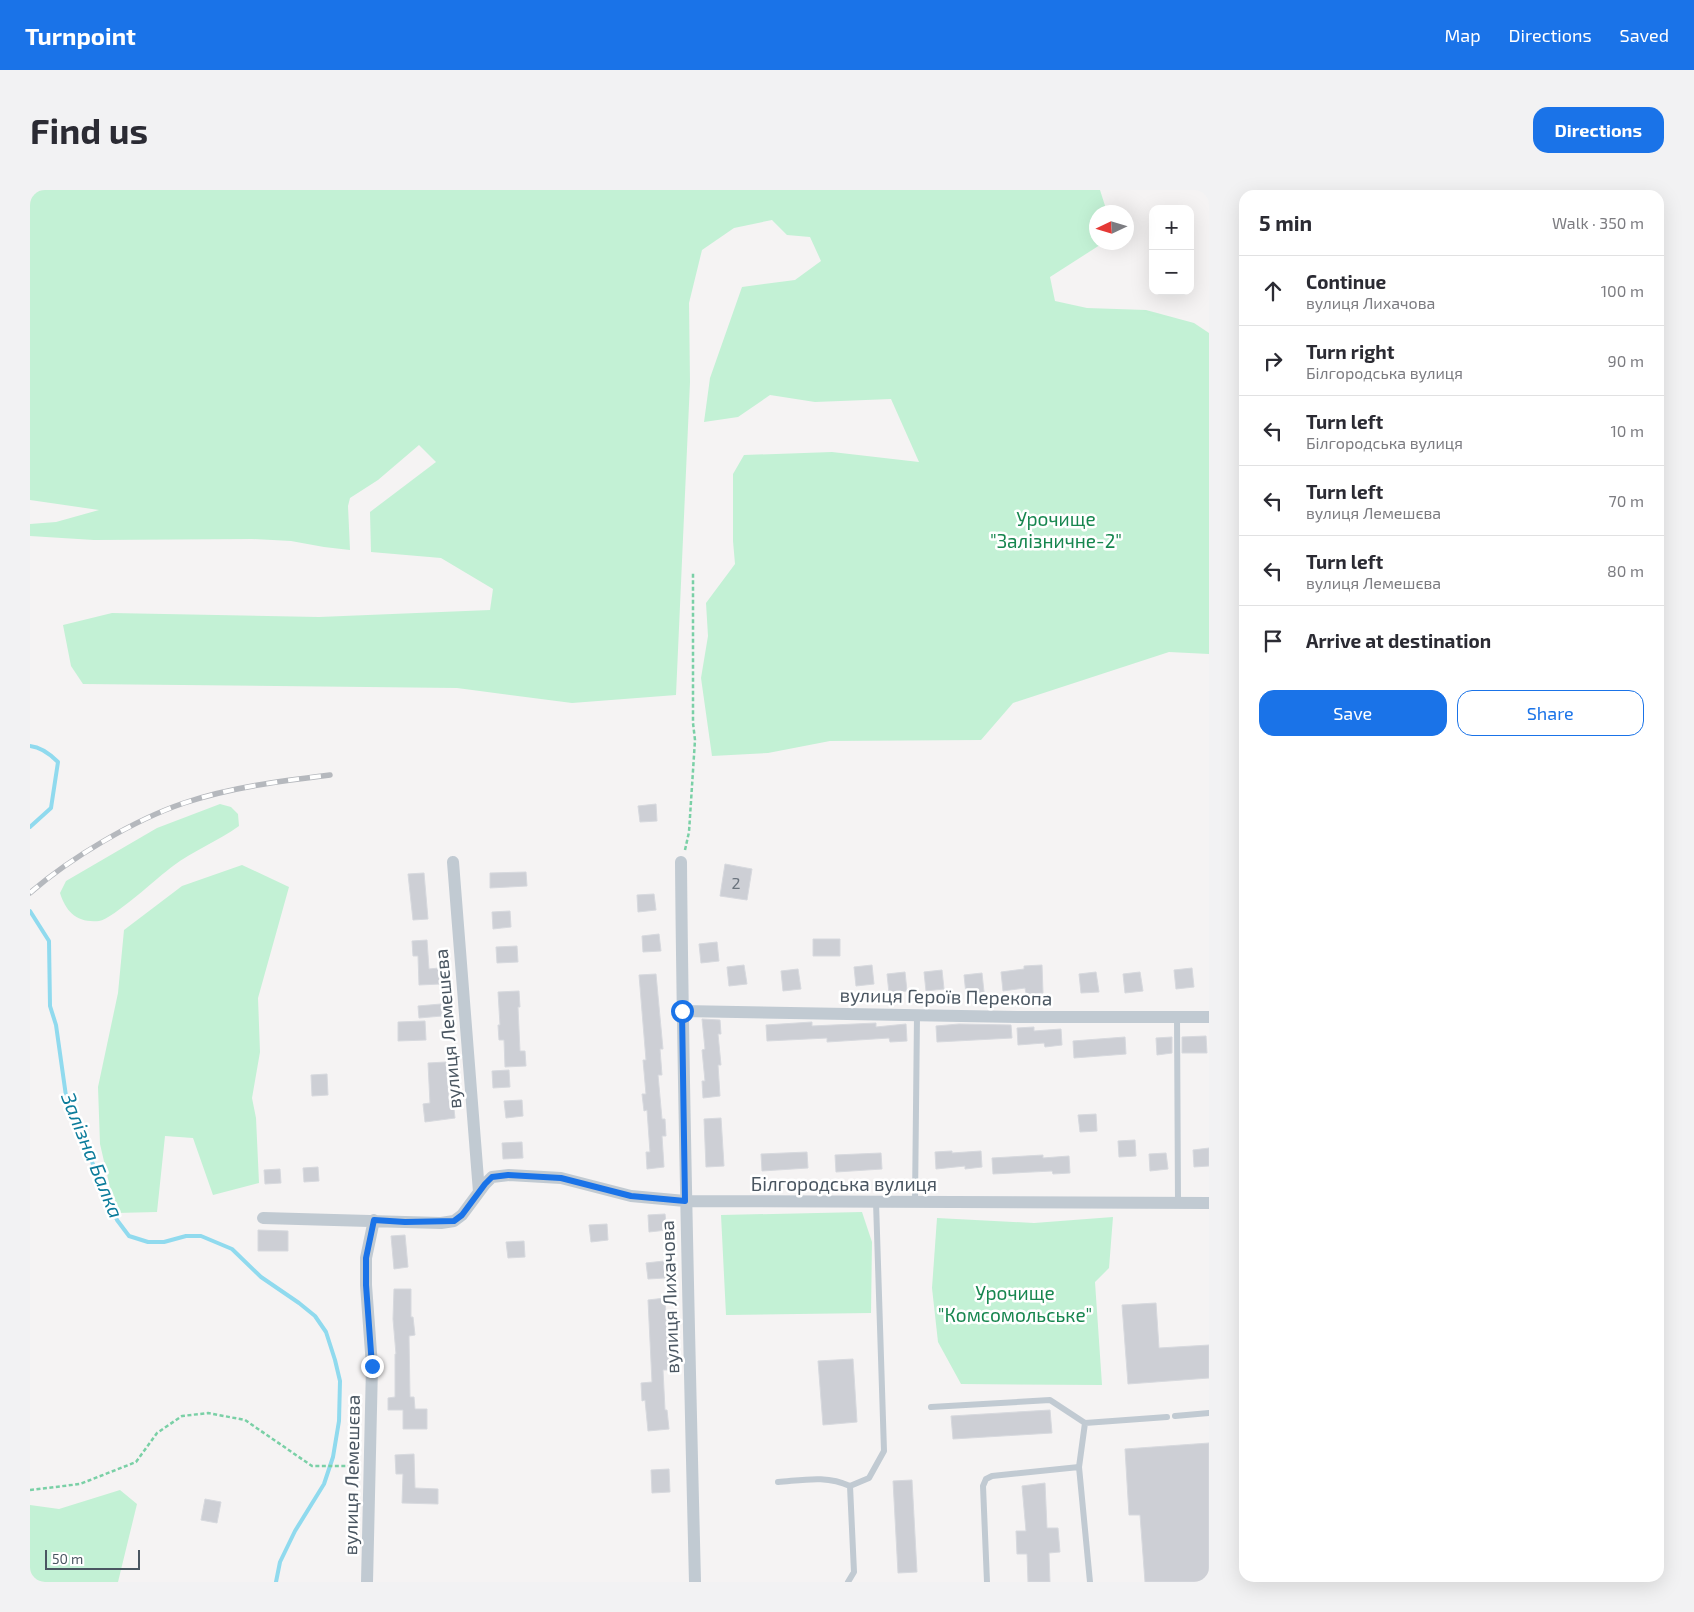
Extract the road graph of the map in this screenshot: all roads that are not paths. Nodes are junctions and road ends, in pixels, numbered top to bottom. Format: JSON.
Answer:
{"nodes":[{"id":1,"x":453,"y":862,"type":"dead end"},
{"id":2,"x":681,"y":862,"type":"road end"},
{"id":3,"x":682,"y":1011,"type":"junction"},
{"id":4,"x":917,"y":1015,"type":"junction"},
{"id":5,"x":1177,"y":1017,"type":"junction"},
{"id":6,"x":1209,"y":1017,"type":"edge"},
{"id":7,"x":482,"y":1188,"type":"junction"},
{"id":8,"x":685,"y":1201,"type":"junction"},
{"id":9,"x":876,"y":1202,"type":"junction"},
{"id":10,"x":915,"y":1202,"type":"junction"},
{"id":11,"x":1178,"y":1203,"type":"junction"},
{"id":12,"x":1209,"y":1203,"type":"edge"},
{"id":13,"x":263,"y":1218,"type":"dead end"},
{"id":14,"x":374,"y":1220,"type":"junction"},
{"id":15,"x":931,"y":1407,"type":"dead end"},
{"id":16,"x":1209,"y":1414,"type":"edge"},
{"id":17,"x":1167,"y":1416,"type":"dead end"},
{"id":18,"x":1175,"y":1416,"type":"dead end"},
{"id":19,"x":1085,"y":1423,"type":"junction"},
{"id":20,"x":1079,"y":1467,"type":"junction"},
{"id":21,"x":778,"y":1482,"type":"dead end"},
{"id":22,"x":850,"y":1486,"type":"junction"},
{"id":23,"x":367,"y":1582,"type":"edge"},
{"id":24,"x":695,"y":1582,"type":"edge"},
{"id":25,"x":848,"y":1582,"type":"edge"},
{"id":26,"x":987,"y":1582,"type":"edge"},
{"id":27,"x":1090,"y":1582,"type":"edge"}],
"edges":[{"from":1,"to":7,"type":"street","name":"вулиця Лемешєва"},
{"from":2,"to":3,"type":"street","name":"вулиця Лихачова"},
{"from":3,"to":4,"type":"street","name":"вулиця Героїв Перекопа"},
{"from":3,"to":8,"type":"street","name":"вулиця Лихачова"},
{"from":4,"to":5,"type":"street","name":"вулиця Героїв Перекопа"},
{"from":4,"to":10,"type":"lane"},
{"from":5,"to":6,"type":"street","name":"вулиця Героїв Перекопа"},
{"from":5,"to":11,"type":"lane"},
{"from":7,"to":8,"type":"street","name":"Білгородська вулиця"},
{"from":7,"to":14,"type":"street"},
{"from":8,"to":9,"type":"street","name":"Білгородська вулиця"},
{"from":8,"to":24,"type":"street","name":"вулиця Лихачова"},
{"from":9,"to":10,"type":"street","name":"Білгородська вулиця"},
{"from":9,"to":22,"type":"lane"},
{"from":10,"to":11,"type":"street","name":"Білгородська вулиця"},
{"from":11,"to":12,"type":"street","name":"Білгородська вулиця"},
{"from":13,"to":14,"type":"street"},
{"from":14,"to":23,"type":"street","name":"вулиця Лемешєва"},
{"from":15,"to":19,"type":"lane"},
{"from":16,"to":18,"type":"lane"},
{"from":17,"to":19,"type":"lane"},
{"from":19,"to":20,"type":"lane"},
{"from":20,"to":26,"type":"lane"},
{"from":20,"to":27,"type":"lane"},
{"from":21,"to":22,"type":"lane"},
{"from":22,"to":25,"type":"lane"}]}
